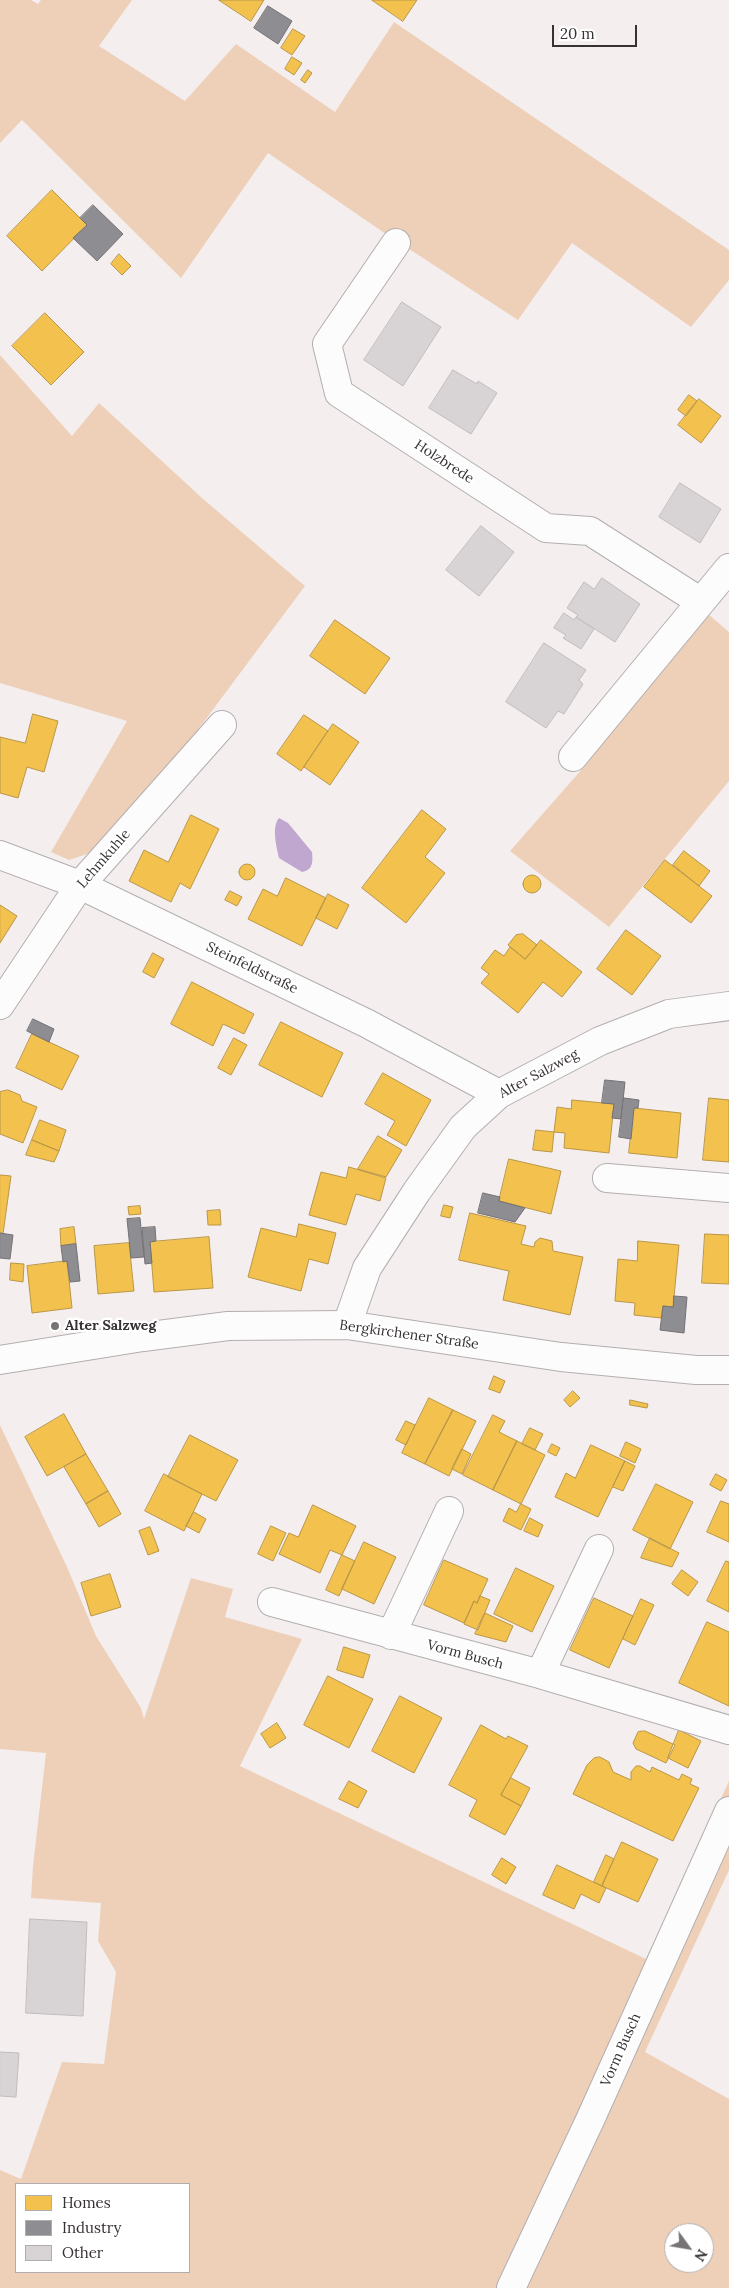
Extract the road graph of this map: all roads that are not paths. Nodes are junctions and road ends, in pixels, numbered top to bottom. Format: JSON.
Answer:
{"nodes":[{"id":1,"x":396,"y":244,"type":"dead end"},
{"id":2,"x":729,"y":568,"type":"edge"},
{"id":3,"x":701,"y":602,"type":"junction"},
{"id":4,"x":222,"y":725,"type":"dead end"},
{"id":5,"x":573,"y":757,"type":"dead end"},
{"id":6,"x":0,"y":855,"type":"edge"},
{"id":7,"x":80,"y":885,"type":"junction"},
{"id":8,"x":0,"y":1005,"type":"edge"},
{"id":9,"x":729,"y":1006,"type":"edge"},
{"id":10,"x":499,"y":1094,"type":"junction"},
{"id":11,"x":606,"y":1178,"type":"dead end"},
{"id":12,"x":729,"y":1188,"type":"edge"},
{"id":13,"x":348,"y":1325,"type":"junction"},
{"id":14,"x":0,"y":1360,"type":"edge"},
{"id":15,"x":729,"y":1370,"type":"edge"},
{"id":16,"x":449,"y":1511,"type":"dead end"},
{"id":17,"x":599,"y":1550,"type":"dead end"},
{"id":18,"x":272,"y":1602,"type":"dead end"},
{"id":19,"x":391,"y":1635,"type":"junction"},
{"id":20,"x":540,"y":1674,"type":"junction"},
{"id":21,"x":729,"y":1730,"type":"edge"},
{"id":22,"x":729,"y":1811,"type":"edge"},
{"id":23,"x":511,"y":2288,"type":"edge"}],
"edges":[{"from":1,"to":3,"type":"street","name":"Holzbrede"},
{"from":2,"to":3,"type":"street"},
{"from":3,"to":5,"type":"street"},
{"from":4,"to":7,"type":"street","name":"Lehmkuhle"},
{"from":6,"to":7,"type":"street","name":"Steinfeldstraße"},
{"from":7,"to":8,"type":"street","name":"Lehmkuhle"},
{"from":7,"to":10,"type":"street","name":"Steinfeldstraße"},
{"from":9,"to":10,"type":"street","name":"Alter Salzweg"},
{"from":10,"to":13,"type":"street","name":"Alter Salzweg"},
{"from":11,"to":12,"type":"street"},
{"from":13,"to":14,"type":"street","name":"Bergkirchener Straße"},
{"from":13,"to":15,"type":"street","name":"Bergkirchener Straße"},
{"from":16,"to":19,"type":"street"},
{"from":17,"to":20,"type":"street"},
{"from":18,"to":19,"type":"street","name":"Vorm Busch"},
{"from":19,"to":20,"type":"street","name":"Vorm Busch"},
{"from":20,"to":21,"type":"street","name":"Vorm Busch"},
{"from":22,"to":23,"type":"street","name":"Vorm Busch"}]}
